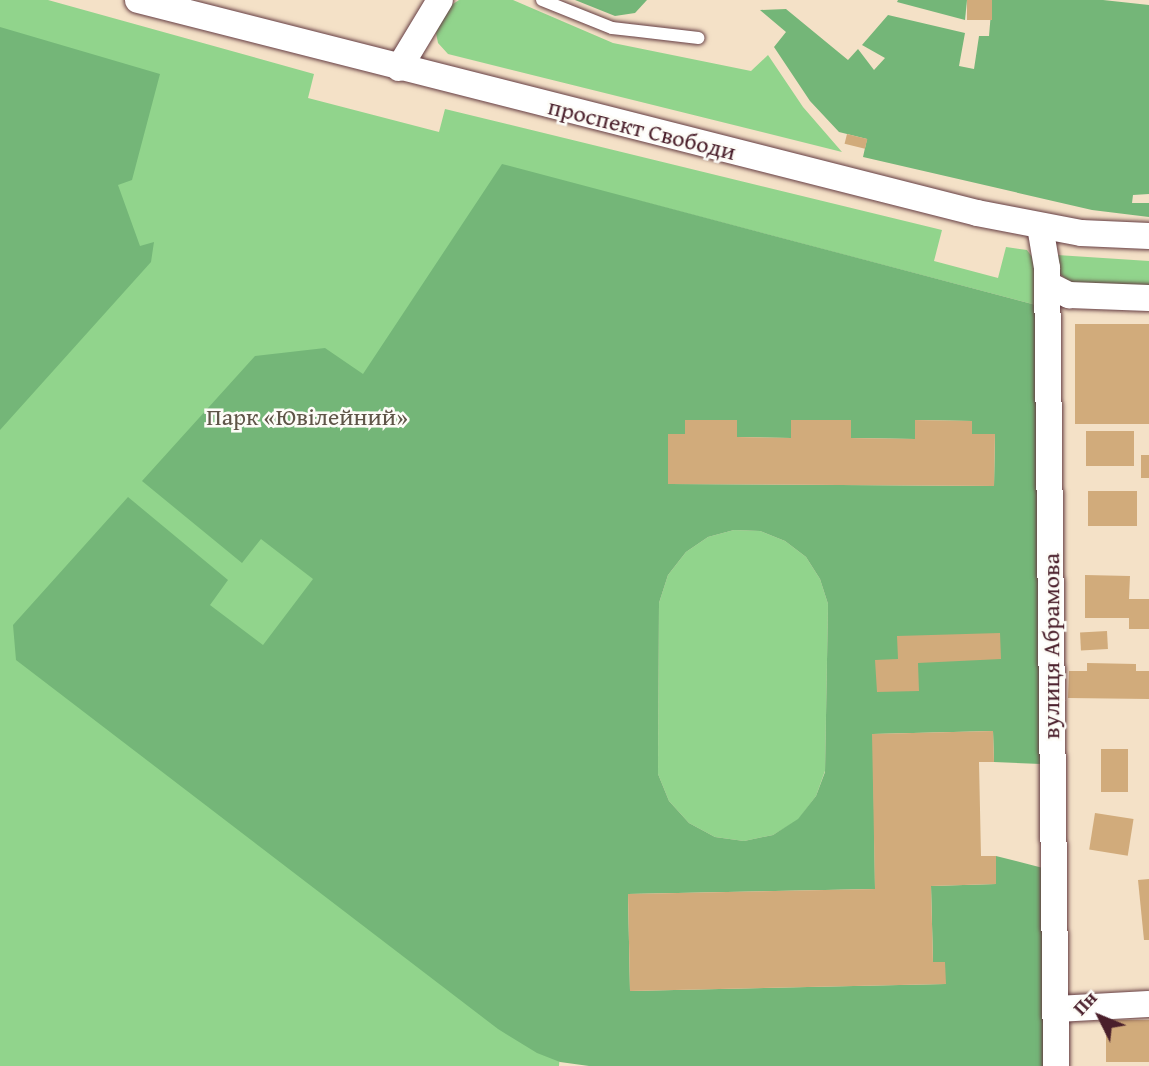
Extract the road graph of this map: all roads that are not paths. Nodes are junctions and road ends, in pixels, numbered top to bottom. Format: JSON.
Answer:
{"nodes":[{"id":1,"x":138,"y":0,"type":"edge"},
{"id":2,"x":440,"y":0,"type":"edge"},
{"id":3,"x":542,"y":0,"type":"edge"},
{"id":4,"x":698,"y":38,"type":"dead end"},
{"id":5,"x":399,"y":68,"type":"junction"},
{"id":6,"x":1040,"y":226,"type":"junction"},
{"id":7,"x":1149,"y":236,"type":"edge"},
{"id":8,"x":1047,"y":284,"type":"junction"},
{"id":9,"x":1149,"y":298,"type":"edge"},
{"id":10,"x":1149,"y":1004,"type":"edge"},
{"id":11,"x":1056,"y":1009,"type":"junction"},
{"id":12,"x":1056,"y":1066,"type":"edge"}],
"edges":[{"from":1,"to":5,"type":"street","name":"проспект Свободи"},
{"from":2,"to":5,"type":"street"},
{"from":3,"to":4,"type":"lane"},
{"from":5,"to":6,"type":"street","name":"проспект Свободи"},
{"from":6,"to":7,"type":"street","name":"проспект Свободи"},
{"from":6,"to":8,"type":"street","name":"вулиця Абрамова"},
{"from":8,"to":9,"type":"street"},
{"from":8,"to":11,"type":"street","name":"вулиця Абрамова"},
{"from":10,"to":11,"type":"street"},
{"from":11,"to":12,"type":"street","name":"вулиця Абрамова"}]}
